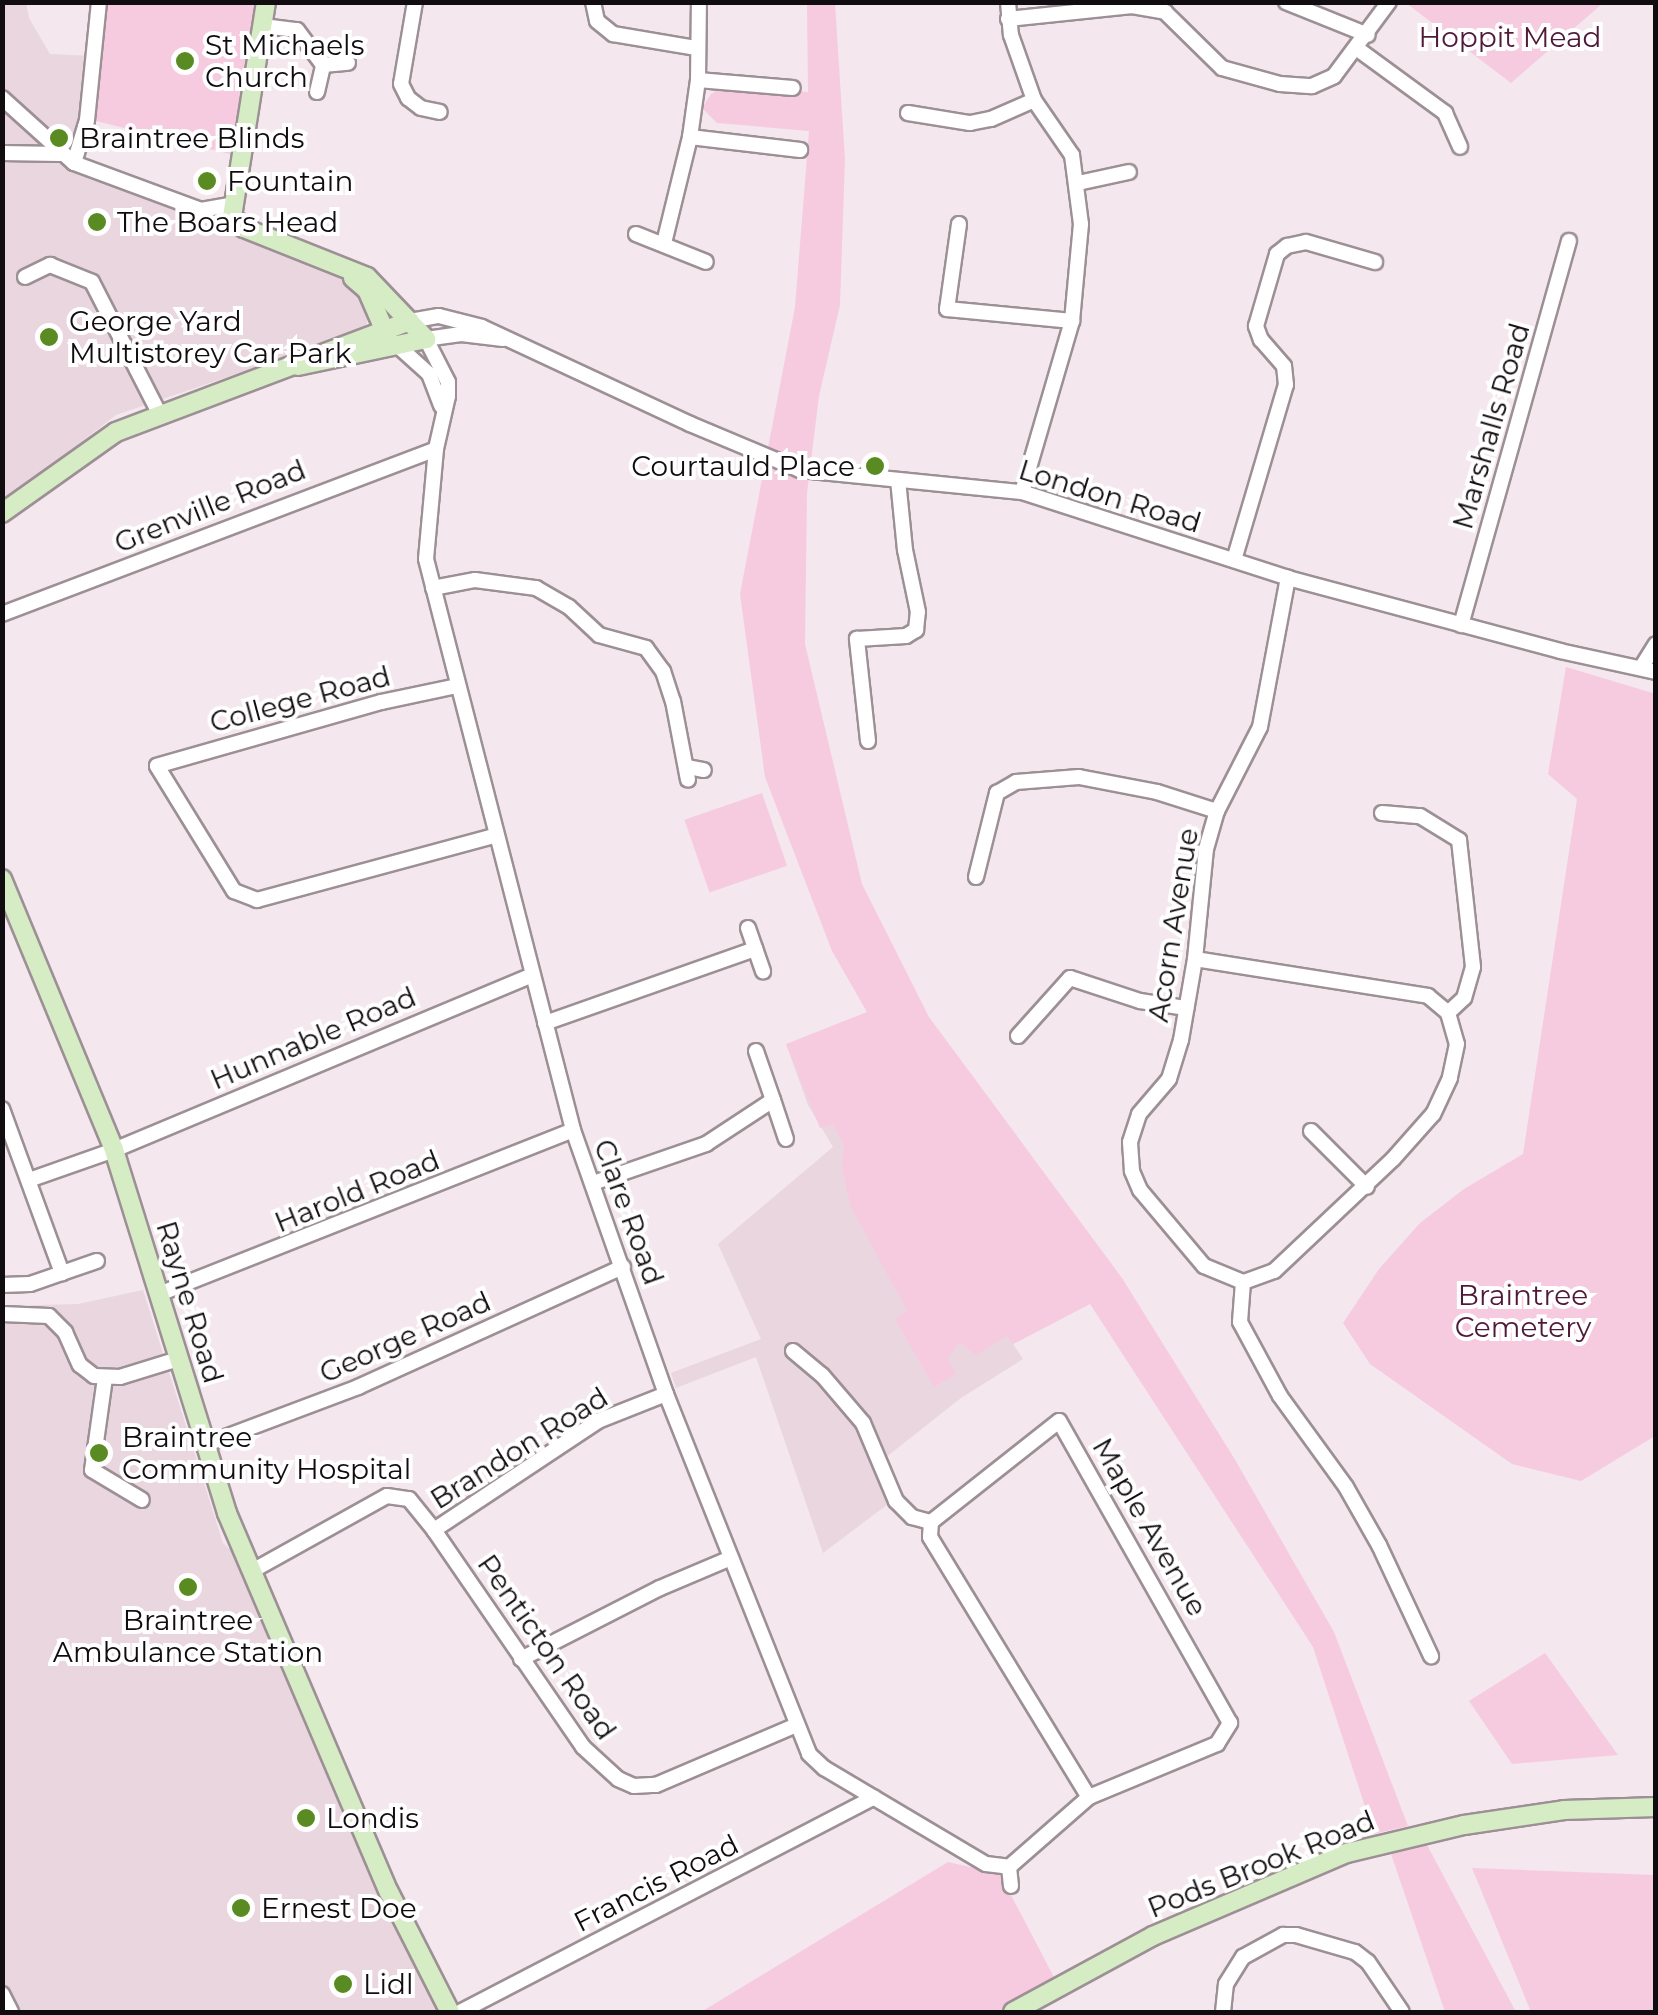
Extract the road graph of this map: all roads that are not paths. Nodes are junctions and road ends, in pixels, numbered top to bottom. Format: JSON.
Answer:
{"nodes":[{"id":1,"x":99,"y":2,"type":"edge"},
{"id":2,"x":266,"y":2,"type":"edge"},
{"id":3,"x":415,"y":2,"type":"edge"},
{"id":4,"x":594,"y":2,"type":"edge"},
{"id":5,"x":698,"y":2,"type":"edge"},
{"id":6,"x":1286,"y":2,"type":"edge"},
{"id":7,"x":1389,"y":2,"type":"edge"},
{"id":8,"x":1167,"y":7,"type":"edge"},
{"id":9,"x":1008,"y":10,"type":"edge"},
{"id":10,"x":264,"y":26,"type":"junction"},
{"id":11,"x":1368,"y":35,"type":"junction"},
{"id":12,"x":697,"y":48,"type":"junction"},
{"id":13,"x":1358,"y":50,"type":"junction"},
{"id":14,"x":348,"y":63,"type":"dead end"},
{"id":15,"x":323,"y":65,"type":"junction"},
{"id":16,"x":698,"y":80,"type":"junction"},
{"id":17,"x":772,"y":86,"type":"junction"},
{"id":18,"x":793,"y":88,"type":"dead end"},
{"id":19,"x":317,"y":92,"type":"dead end"},
{"id":20,"x":2,"y":98,"type":"edge"},
{"id":21,"x":1034,"y":100,"type":"junction"},
{"id":22,"x":770,"y":102,"type":"dead end"},
{"id":23,"x":440,"y":112,"type":"dead end"},
{"id":24,"x":908,"y":113,"type":"dead end"},
{"id":25,"x":690,"y":136,"type":"junction"},
{"id":26,"x":1460,"y":147,"type":"dead end"},
{"id":27,"x":800,"y":150,"type":"dead end"},
{"id":28,"x":2,"y":152,"type":"edge"},
{"id":29,"x":60,"y":154,"type":"junction"},
{"id":30,"x":74,"y":163,"type":"junction"},
{"id":31,"x":1130,"y":172,"type":"dead end"},
{"id":32,"x":1078,"y":184,"type":"junction"},
{"id":33,"x":230,"y":205,"type":"junction"},
{"id":34,"x":959,"y":224,"type":"dead end"},
{"id":35,"x":636,"y":234,"type":"dead end"},
{"id":36,"x":1568,"y":241,"type":"dead end"},
{"id":37,"x":664,"y":242,"type":"junction"},
{"id":38,"x":706,"y":262,"type":"dead end"},
{"id":39,"x":1375,"y":262,"type":"dead end"},
{"id":40,"x":341,"y":268,"type":"junction"},
{"id":41,"x":25,"y":277,"type":"dead end"},
{"id":42,"x":410,"y":320,"type":"junction"},
{"id":43,"x":1072,"y":321,"type":"junction"},
{"id":44,"x":381,"y":330,"type":"junction"},
{"id":45,"x":426,"y":339,"type":"junction"},
{"id":46,"x":503,"y":339,"type":"junction"},
{"id":47,"x":398,"y":346,"type":"junction"},
{"id":48,"x":298,"y":366,"type":"junction"},
{"id":49,"x":159,"y":413,"type":"junction"},
{"id":50,"x":442,"y":422,"type":"junction"},
{"id":51,"x":436,"y":448,"type":"junction"},
{"id":52,"x":898,"y":480,"type":"junction"},
{"id":53,"x":1022,"y":492,"type":"junction"},
{"id":54,"x":10,"y":508,"type":"edge"},
{"id":55,"x":2,"y":531,"type":"edge"},
{"id":56,"x":1234,"y":560,"type":"junction"},
{"id":57,"x":1288,"y":578,"type":"junction"},
{"id":58,"x":434,"y":588,"type":"junction"},
{"id":59,"x":2,"y":614,"type":"edge"},
{"id":60,"x":1461,"y":625,"type":"junction"},
{"id":61,"x":1656,"y":644,"type":"edge"},
{"id":62,"x":1648,"y":670,"type":"edge"},
{"id":63,"x":458,"y":686,"type":"junction"},
{"id":64,"x":868,"y":741,"type":"dead end"},
{"id":65,"x":704,"y":770,"type":"dead end"},
{"id":66,"x":1217,"y":811,"type":"junction"},
{"id":67,"x":1382,"y":813,"type":"dead end"},
{"id":68,"x":495,"y":836,"type":"junction"},
{"id":69,"x":976,"y":877,"type":"dead end"},
{"id":70,"x":2,"y":879,"type":"edge"},
{"id":71,"x":748,"y":928,"type":"dead end"},
{"id":72,"x":755,"y":949,"type":"junction"},
{"id":73,"x":1195,"y":959,"type":"junction"},
{"id":74,"x":763,"y":971,"type":"dead end"},
{"id":75,"x":532,"y":976,"type":"junction"},
{"id":76,"x":1186,"y":1008,"type":"junction"},
{"id":77,"x":1448,"y":1013,"type":"junction"},
{"id":78,"x":545,"y":1022,"type":"junction"},
{"id":79,"x":1018,"y":1036,"type":"dead end"},
{"id":80,"x":756,"y":1051,"type":"dead end"},
{"id":81,"x":773,"y":1100,"type":"junction"},
{"id":82,"x":2,"y":1110,"type":"edge"},
{"id":83,"x":573,"y":1130,"type":"junction"},
{"id":84,"x":1311,"y":1131,"type":"dead end"},
{"id":85,"x":786,"y":1139,"type":"dead end"},
{"id":86,"x":114,"y":1150,"type":"junction"},
{"id":87,"x":29,"y":1180,"type":"junction"},
{"id":88,"x":592,"y":1183,"type":"junction"},
{"id":89,"x":1367,"y":1186,"type":"junction"},
{"id":90,"x":98,"y":1261,"type":"dead end"},
{"id":91,"x":623,"y":1267,"type":"junction"},
{"id":92,"x":62,"y":1273,"type":"junction"},
{"id":93,"x":1243,"y":1282,"type":"junction"},
{"id":94,"x":2,"y":1285,"type":"edge"},
{"id":95,"x":159,"y":1294,"type":"junction"},
{"id":96,"x":2,"y":1314,"type":"edge"},
{"id":97,"x":793,"y":1350,"type":"dead end"},
{"id":98,"x":178,"y":1359,"type":"junction"},
{"id":99,"x":105,"y":1378,"type":"junction"},
{"id":100,"x":666,"y":1394,"type":"junction"},
{"id":101,"x":204,"y":1444,"type":"junction"},
{"id":102,"x":142,"y":1500,"type":"dead end"},
{"id":103,"x":931,"y":1522,"type":"junction"},
{"id":104,"x":434,"y":1530,"type":"junction"},
{"id":105,"x":731,"y":1558,"type":"junction"},
{"id":106,"x":252,"y":1572,"type":"junction"},
{"id":107,"x":1430,"y":1656,"type":"dead end"},
{"id":108,"x":521,"y":1659,"type":"junction"},
{"id":109,"x":794,"y":1726,"type":"junction"},
{"id":110,"x":874,"y":1797,"type":"junction"},
{"id":111,"x":1089,"y":1797,"type":"junction"},
{"id":112,"x":1656,"y":1806,"type":"edge"},
{"id":113,"x":1009,"y":1867,"type":"junction"},
{"id":114,"x":1011,"y":1886,"type":"dead end"},
{"id":115,"x":450,"y":2012,"type":"edge"},
{"id":116,"x":460,"y":2012,"type":"edge"},
{"id":117,"x":1016,"y":2012,"type":"edge"},
{"id":118,"x":1223,"y":2012,"type":"edge"},
{"id":119,"x":1402,"y":2012,"type":"edge"}],
"edges":[{"from":1,"to":30,"type":"street"},
{"from":2,"to":10,"type":"main road"},
{"from":3,"to":23,"type":"street"},
{"from":4,"to":12,"type":"street"},
{"from":5,"to":12,"type":"street"},
{"from":6,"to":11,"type":"street"},
{"from":7,"to":11,"type":"street"},
{"from":8,"to":9,"type":"street"},
{"from":8,"to":13,"type":"street"},
{"from":9,"to":21,"type":"street"},
{"from":10,"to":15,"type":"street"},
{"from":10,"to":33,"type":"main road"},
{"from":11,"to":13,"type":"street"},
{"from":12,"to":16,"type":"street"},
{"from":13,"to":26,"type":"street"},
{"from":14,"to":15,"type":"street"},
{"from":15,"to":19,"type":"street"},
{"from":16,"to":17,"type":"street"},
{"from":16,"to":25,"type":"street"},
{"from":17,"to":18,"type":"street"},
{"from":17,"to":22,"type":"street"},
{"from":20,"to":29,"type":"street"},
{"from":21,"to":24,"type":"street"},
{"from":21,"to":32,"type":"street"},
{"from":25,"to":27,"type":"street"},
{"from":25,"to":37,"type":"street"},
{"from":28,"to":29,"type":"street"},
{"from":29,"to":30,"type":"street"},
{"from":30,"to":33,"type":"street"},
{"from":31,"to":32,"type":"street"},
{"from":32,"to":43,"type":"street"},
{"from":33,"to":40,"type":"main road"},
{"from":34,"to":43,"type":"street"},
{"from":35,"to":37,"type":"street"},
{"from":36,"to":60,"type":"street","name":"Marshalls Road"},
{"from":37,"to":38,"type":"street"},
{"from":39,"to":56,"type":"street"},
{"from":40,"to":42,"type":"main road"},
{"from":40,"to":44,"type":"main road"},
{"from":41,"to":49,"type":"street"},
{"from":42,"to":44,"type":"main road"},
{"from":42,"to":45,"type":"main road"},
{"from":42,"to":46,"type":"street","name":"London Road"},
{"from":43,"to":53,"type":"street"},
{"from":44,"to":47,"type":"main road"},
{"from":44,"to":48,"type":"main road"},
{"from":45,"to":46,"type":"street","name":"London Road"},
{"from":45,"to":47,"type":"main road"},
{"from":45,"to":50,"type":"street","name":"Clare Road"},
{"from":46,"to":52,"type":"street","name":"London Road"},
{"from":47,"to":48,"type":"main road"},
{"from":47,"to":50,"type":"street","name":"Clare Road"},
{"from":48,"to":49,"type":"main road"},
{"from":49,"to":54,"type":"main road"},
{"from":50,"to":51,"type":"street","name":"Clare Road"},
{"from":51,"to":58,"type":"street","name":"Clare Road"},
{"from":51,"to":59,"type":"street","name":"Grenville Road"},
{"from":52,"to":53,"type":"street","name":"London Road"},
{"from":52,"to":64,"type":"street"},
{"from":53,"to":56,"type":"street","name":"London Road"},
{"from":54,"to":55,"type":"main road"},
{"from":56,"to":57,"type":"street","name":"London Road"},
{"from":57,"to":60,"type":"street","name":"London Road"},
{"from":57,"to":66,"type":"street","name":"Acorn Avenue"},
{"from":58,"to":63,"type":"street","name":"Clare Road"},
{"from":58,"to":65,"type":"street"},
{"from":60,"to":62,"type":"street","name":"London Road"},
{"from":61,"to":62,"type":"street"},
{"from":63,"to":68,"type":"street","name":"Clare Road"},
{"from":63,"to":68,"type":"street","name":"College Road"},
{"from":66,"to":69,"type":"street"},
{"from":66,"to":73,"type":"street","name":"Acorn Avenue"},
{"from":67,"to":77,"type":"street"},
{"from":68,"to":75,"type":"street","name":"Clare Road"},
{"from":70,"to":86,"type":"main road","name":"Rayne Road"},
{"from":71,"to":72,"type":"street"},
{"from":72,"to":74,"type":"street"},
{"from":72,"to":78,"type":"street"},
{"from":73,"to":76,"type":"street","name":"Acorn Avenue"},
{"from":73,"to":77,"type":"street"},
{"from":75,"to":78,"type":"street","name":"Clare Road"},
{"from":75,"to":86,"type":"street","name":"Hunnable Road"},
{"from":76,"to":79,"type":"street"},
{"from":76,"to":93,"type":"street","name":"Acorn Avenue"},
{"from":77,"to":89,"type":"street"},
{"from":78,"to":83,"type":"street","name":"Clare Road"},
{"from":80,"to":81,"type":"street"},
{"from":81,"to":85,"type":"street"},
{"from":81,"to":88,"type":"street"},
{"from":82,"to":87,"type":"street"},
{"from":83,"to":88,"type":"street","name":"Clare Road"},
{"from":83,"to":95,"type":"street","name":"Harold Road"},
{"from":84,"to":89,"type":"street"},
{"from":86,"to":87,"type":"street","name":"Hunnable Road"},
{"from":86,"to":95,"type":"main road","name":"Rayne Road"},
{"from":87,"to":92,"type":"street"},
{"from":88,"to":91,"type":"street","name":"Clare Road"},
{"from":89,"to":93,"type":"street"},
{"from":90,"to":92,"type":"street"},
{"from":91,"to":100,"type":"street","name":"Clare Road"},
{"from":91,"to":101,"type":"street","name":"George Road"},
{"from":92,"to":94,"type":"street"},
{"from":93,"to":107,"type":"street"},
{"from":95,"to":98,"type":"main road","name":"Rayne Road"},
{"from":96,"to":99,"type":"street"},
{"from":97,"to":103,"type":"street"},
{"from":98,"to":99,"type":"street"},
{"from":98,"to":101,"type":"main road","name":"Rayne Road"},
{"from":99,"to":102,"type":"street"},
{"from":100,"to":104,"type":"street","name":"Brandon Road"},
{"from":100,"to":105,"type":"street","name":"Clare Road"},
{"from":101,"to":106,"type":"main road","name":"Rayne Road"},
{"from":103,"to":111,"type":"street"},
{"from":103,"to":111,"type":"street","name":"Maple Avenue"},
{"from":104,"to":106,"type":"street","name":"Brandon Road"},
{"from":104,"to":108,"type":"street","name":"Penticton Road"},
{"from":105,"to":108,"type":"street"},
{"from":105,"to":109,"type":"street","name":"Clare Road"},
{"from":106,"to":115,"type":"main road","name":"Rayne Road"},
{"from":108,"to":109,"type":"street","name":"Penticton Road"},
{"from":109,"to":110,"type":"street","name":"Clare Road"},
{"from":110,"to":113,"type":"street","name":"Clare Road"},
{"from":110,"to":116,"type":"street","name":"Francis Road"},
{"from":111,"to":113,"type":"street"},
{"from":112,"to":117,"type":"main road","name":"Pods Brook Road"},
{"from":113,"to":114,"type":"street"},
{"from":118,"to":119,"type":"street"}]}
